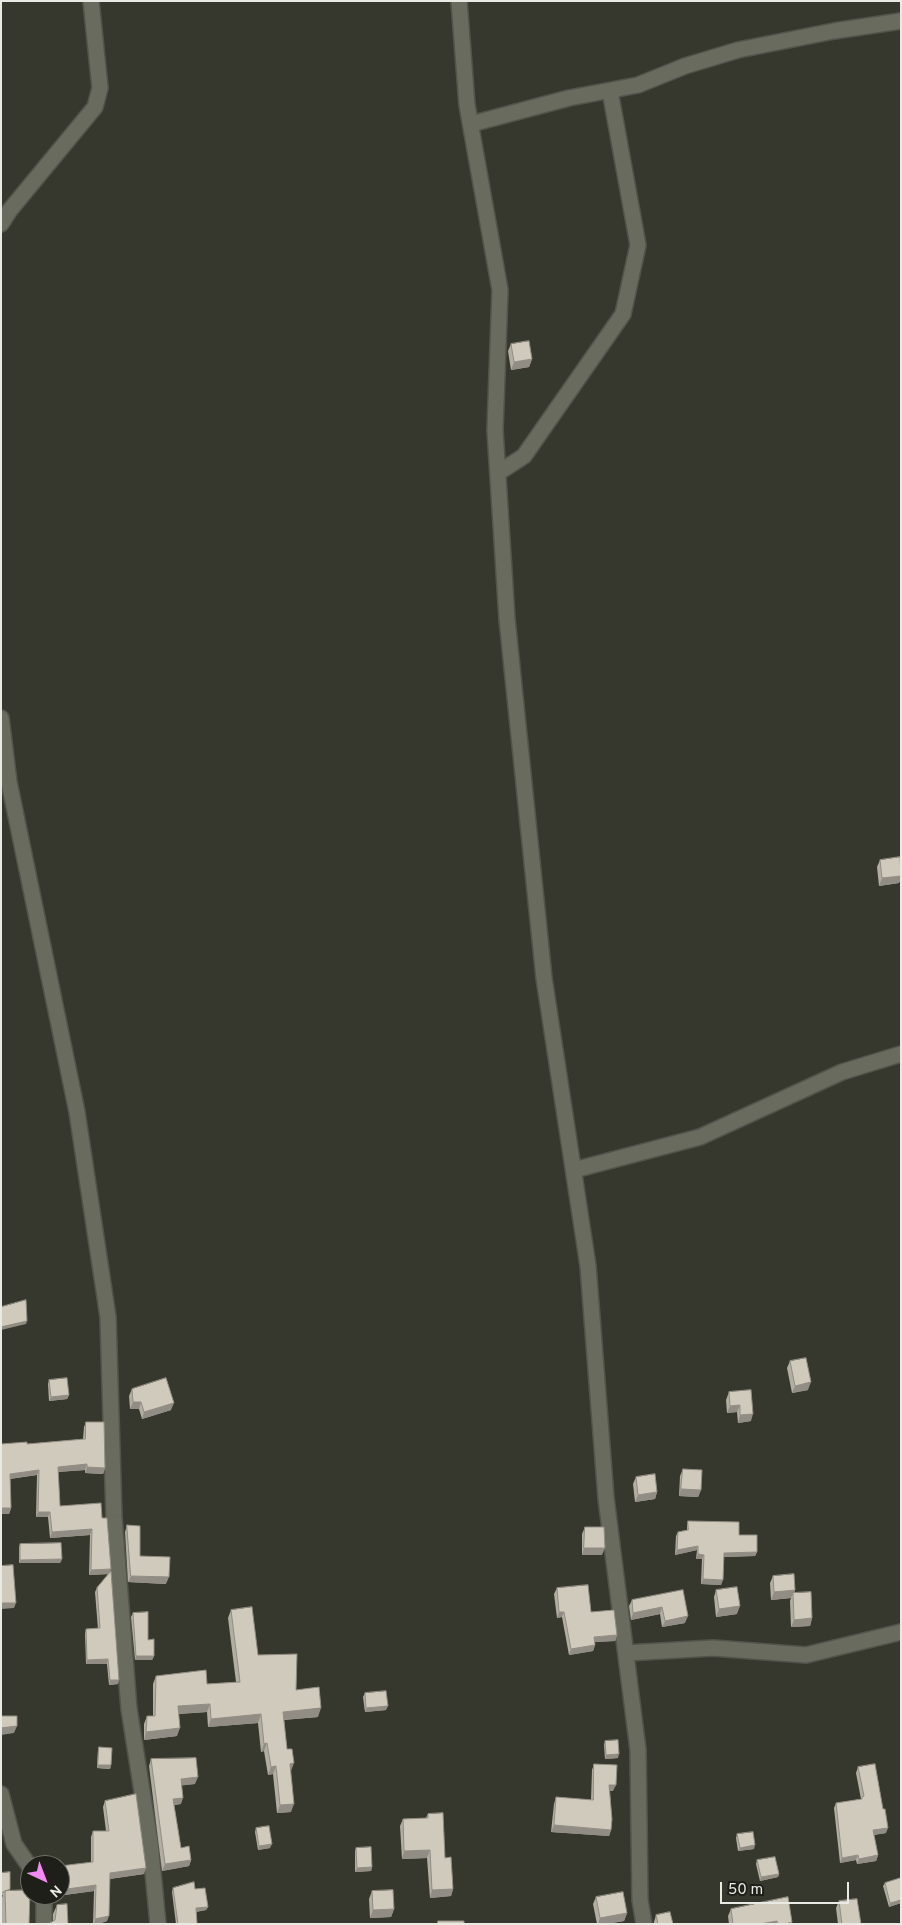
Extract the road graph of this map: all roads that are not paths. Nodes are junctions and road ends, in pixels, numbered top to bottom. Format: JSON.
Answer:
{"nodes":[{"id":1,"x":91,"y":1,"type":"edge"},
{"id":2,"x":458,"y":1,"type":"edge"},
{"id":3,"x":901,"y":21,"type":"edge"},
{"id":4,"x":610,"y":91,"type":"junction"},
{"id":5,"x":471,"y":124,"type":"junction"},
{"id":6,"x":1,"y":224,"type":"edge"},
{"id":7,"x":498,"y":473,"type":"junction"},
{"id":8,"x":1,"y":718,"type":"edge"},
{"id":9,"x":901,"y":1054,"type":"edge"},
{"id":10,"x":574,"y":1170,"type":"junction"},
{"id":11,"x":901,"y":1632,"type":"edge"},
{"id":12,"x":626,"y":1653,"type":"junction"},
{"id":13,"x":1,"y":1794,"type":"edge"},
{"id":14,"x":22,"y":1855,"type":"edge"},
{"id":15,"x":44,"y":1905,"type":"edge"},
{"id":16,"x":44,"y":1924,"type":"edge"},
{"id":17,"x":158,"y":1924,"type":"edge"},
{"id":18,"x":644,"y":1924,"type":"edge"}],
"edges":[{"from":1,"to":6,"type":"street"},
{"from":2,"to":5,"type":"street"},
{"from":3,"to":4,"type":"street"},
{"from":4,"to":5,"type":"street"},
{"from":4,"to":7,"type":"street"},
{"from":5,"to":7,"type":"street"},
{"from":7,"to":10,"type":"street"},
{"from":8,"to":17,"type":"street"},
{"from":9,"to":10,"type":"street"},
{"from":10,"to":12,"type":"street"},
{"from":11,"to":12,"type":"street"},
{"from":12,"to":18,"type":"street"},
{"from":13,"to":14,"type":"street"},
{"from":15,"to":16,"type":"street"}]}
